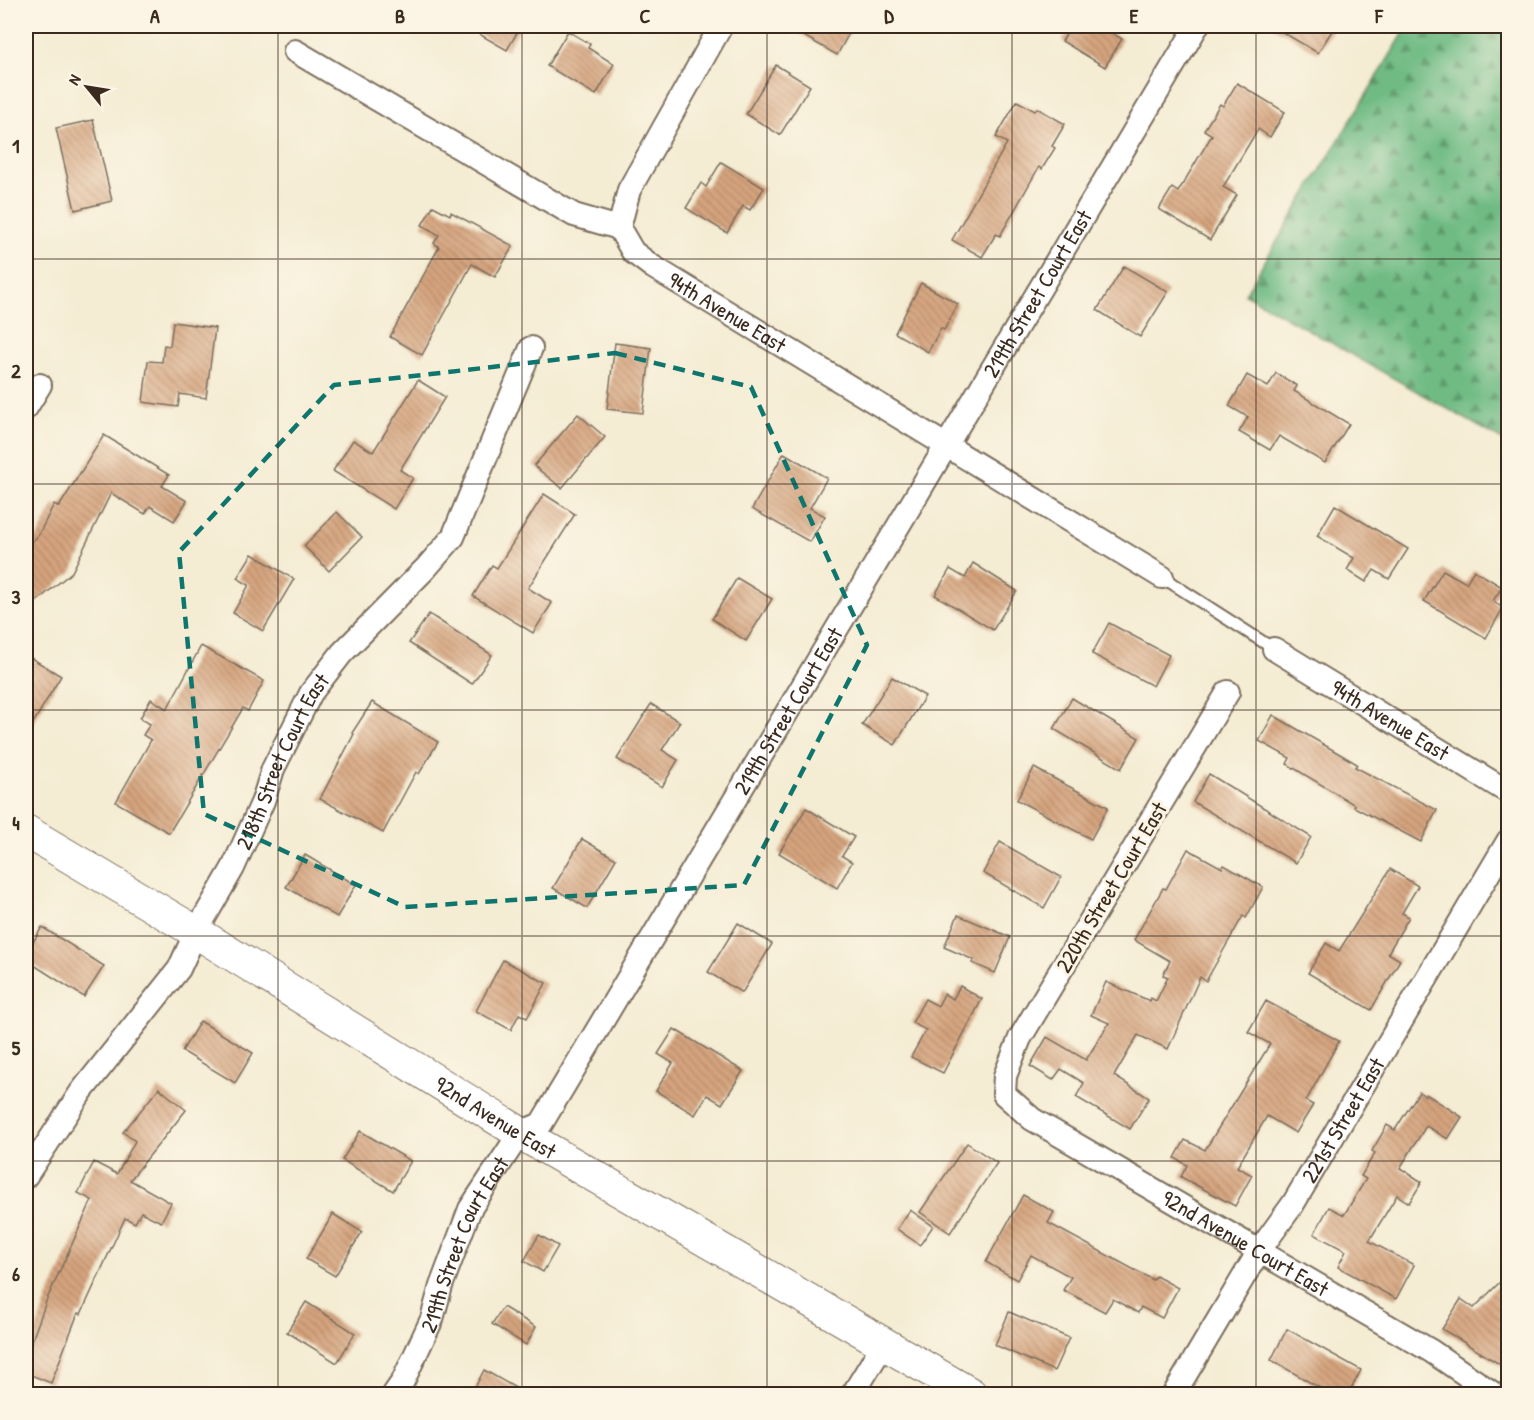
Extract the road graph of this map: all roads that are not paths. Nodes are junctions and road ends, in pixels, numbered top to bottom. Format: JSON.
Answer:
{"nodes":[{"id":1,"x":1197,"y":26,"type":"edge"},
{"id":2,"x":712,"y":29,"type":"edge"},
{"id":3,"x":295,"y":51,"type":"dead end"},
{"id":4,"x":619,"y":228,"type":"junction"},
{"id":5,"x":531,"y":348,"type":"dead end"},
{"id":6,"x":40,"y":385,"type":"dead end"},
{"id":7,"x":26,"y":408,"type":"edge"},
{"id":8,"x":947,"y":447,"type":"junction"},
{"id":9,"x":1162,"y":577,"type":"joint"},
{"id":10,"x":1274,"y":649,"type":"joint"},
{"id":11,"x":1228,"y":692,"type":"dead end"},
{"id":12,"x":1509,"y":792,"type":"edge"},
{"id":13,"x":26,"y":831,"type":"edge"},
{"id":14,"x":1509,"y":841,"type":"edge"},
{"id":15,"x":196,"y":932,"type":"junction"},
{"id":16,"x":1003,"y":1087,"type":"joint"},
{"id":17,"x":520,"y":1133,"type":"junction"},
{"id":18,"x":26,"y":1176,"type":"edge"},
{"id":19,"x":1259,"y":1251,"type":"junction"},
{"id":20,"x":884,"y":1343,"type":"junction"},
{"id":21,"x":394,"y":1395,"type":"edge"},
{"id":22,"x":854,"y":1395,"type":"edge"},
{"id":23,"x":971,"y":1395,"type":"edge"},
{"id":24,"x":1174,"y":1395,"type":"edge"},
{"id":25,"x":1494,"y":1395,"type":"edge"}],
"edges":[{"from":1,"to":8,"type":"street","name":"219th Street Court East"},
{"from":2,"to":4,"type":"street"},
{"from":3,"to":4,"type":"street"},
{"from":4,"to":8,"type":"street","name":"94th Avenue East"},
{"from":5,"to":15,"type":"street","name":"218th Street Court East"},
{"from":6,"to":7,"type":"street"},
{"from":8,"to":9,"type":"street","name":"94th Avenue East"},
{"from":8,"to":17,"type":"street","name":"219th Street Court East"},
{"from":9,"to":10,"type":"lane"},
{"from":10,"to":12,"type":"street","name":"94th Avenue East"},
{"from":11,"to":16,"type":"street","name":"220th Street Court East"},
{"from":13,"to":15,"type":"street","name":"92nd Avenue East"},
{"from":14,"to":19,"type":"street","name":"221st Street East"},
{"from":15,"to":17,"type":"street","name":"92nd Avenue East"},
{"from":15,"to":18,"type":"street","name":"218th Street Court East"},
{"from":16,"to":19,"type":"street","name":"92nd Avenue Court East"},
{"from":17,"to":20,"type":"street","name":"92nd Avenue East"},
{"from":17,"to":21,"type":"street","name":"219th Street Court East"},
{"from":19,"to":24,"type":"street","name":"221st Street East"},
{"from":19,"to":25,"type":"street","name":"92nd Avenue Court East"},
{"from":20,"to":22,"type":"street"},
{"from":20,"to":23,"type":"street","name":"92nd Avenue East"}]}
